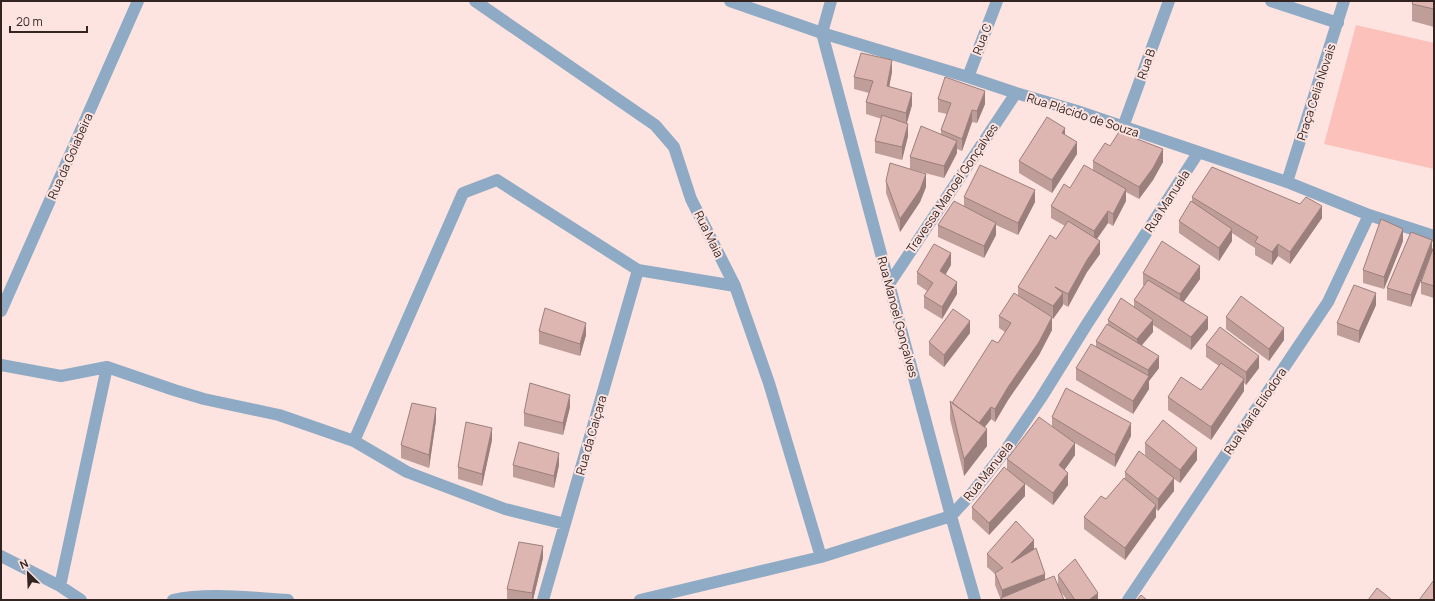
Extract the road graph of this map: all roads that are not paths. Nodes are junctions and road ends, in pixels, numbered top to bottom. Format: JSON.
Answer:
{"nodes":[{"id":1,"x":138,"y":1,"type":"edge"},
{"id":2,"x":474,"y":1,"type":"edge"},
{"id":3,"x":730,"y":1,"type":"edge"},
{"id":4,"x":831,"y":1,"type":"edge"},
{"id":5,"x":997,"y":1,"type":"edge"},
{"id":6,"x":1169,"y":1,"type":"edge"},
{"id":7,"x":1271,"y":1,"type":"edge"},
{"id":8,"x":1344,"y":1,"type":"edge"},
{"id":9,"x":1338,"y":23,"type":"junction"},
{"id":10,"x":822,"y":33,"type":"junction"},
{"id":11,"x":968,"y":76,"type":"junction"},
{"id":12,"x":1016,"y":93,"type":"junction"},
{"id":13,"x":1124,"y":127,"type":"junction"},
{"id":14,"x":1198,"y":152,"type":"junction"},
{"id":15,"x":1287,"y":182,"type":"junction"},
{"id":16,"x":1369,"y":215,"type":"junction"},
{"id":17,"x":1434,"y":236,"type":"edge"},
{"id":18,"x":638,"y":270,"type":"junction"},
{"id":19,"x":889,"y":284,"type":"junction"},
{"id":20,"x":735,"y":286,"type":"junction"},
{"id":21,"x":1,"y":311,"type":"edge"},
{"id":22,"x":1,"y":365,"type":"edge"},
{"id":23,"x":107,"y":367,"type":"junction"},
{"id":24,"x":354,"y":441,"type":"junction"},
{"id":25,"x":951,"y":516,"type":"junction"},
{"id":26,"x":565,"y":524,"type":"junction"},
{"id":27,"x":1,"y":556,"type":"edge"},
{"id":28,"x":821,"y":557,"type":"junction"},
{"id":29,"x":60,"y":586,"type":"junction"},
{"id":30,"x":81,"y":600,"type":"edge"},
{"id":31,"x":173,"y":600,"type":"edge"},
{"id":32,"x":288,"y":600,"type":"edge"},
{"id":33,"x":543,"y":600,"type":"edge"},
{"id":34,"x":640,"y":600,"type":"edge"},
{"id":35,"x":975,"y":600,"type":"edge"},
{"id":36,"x":1128,"y":600,"type":"edge"}],
"edges":[{"from":1,"to":21,"type":"street","name":"Rua da Goiabeira"},
{"from":2,"to":20,"type":"street","name":"Rua Maia"},
{"from":3,"to":10,"type":"street","name":"Rua Plácido de Souza"},
{"from":4,"to":10,"type":"street"},
{"from":5,"to":11,"type":"street","name":"Rua C"},
{"from":6,"to":13,"type":"street","name":"Rua B"},
{"from":7,"to":9,"type":"street"},
{"from":8,"to":9,"type":"street","name":"Praça Celia Novais"},
{"from":9,"to":15,"type":"street","name":"Praça Celia Novais"},
{"from":10,"to":11,"type":"street","name":"Rua Plácido de Souza"},
{"from":10,"to":19,"type":"street","name":"Rua Manoel Gonçalves"},
{"from":11,"to":12,"type":"street","name":"Rua Plácido de Souza"},
{"from":12,"to":13,"type":"street","name":"Rua Plácido de Souza"},
{"from":12,"to":19,"type":"street","name":"Travessa Manoel Gonçalves"},
{"from":13,"to":14,"type":"street","name":"Rua Plácido de Souza"},
{"from":14,"to":15,"type":"street","name":"Rua Plácido de Souza"},
{"from":14,"to":25,"type":"street","name":"Rua Manuela"},
{"from":15,"to":16,"type":"street","name":"Rua Plácido de Souza"},
{"from":16,"to":17,"type":"street","name":"Rua Plácido de Souza"},
{"from":16,"to":36,"type":"street","name":"Rua Maria Eliodora"},
{"from":18,"to":20,"type":"street"},
{"from":18,"to":24,"type":"street"},
{"from":18,"to":26,"type":"street","name":"Rua da Caiçara"},
{"from":19,"to":25,"type":"street","name":"Rua Manoel Gonçalves"},
{"from":20,"to":28,"type":"street","name":"Rua Maia"},
{"from":22,"to":23,"type":"street"},
{"from":23,"to":24,"type":"street"},
{"from":23,"to":29,"type":"street"},
{"from":24,"to":26,"type":"street"},
{"from":25,"to":28,"type":"street","name":"Rua Manuela"},
{"from":25,"to":35,"type":"street","name":"Rua Manoel Gonçalves"},
{"from":26,"to":33,"type":"street","name":"Rua da Caiçara"},
{"from":27,"to":29,"type":"street"},
{"from":28,"to":34,"type":"street","name":"Rua Manuela"},
{"from":29,"to":30,"type":"street"},
{"from":31,"to":32,"type":"street"}]}
